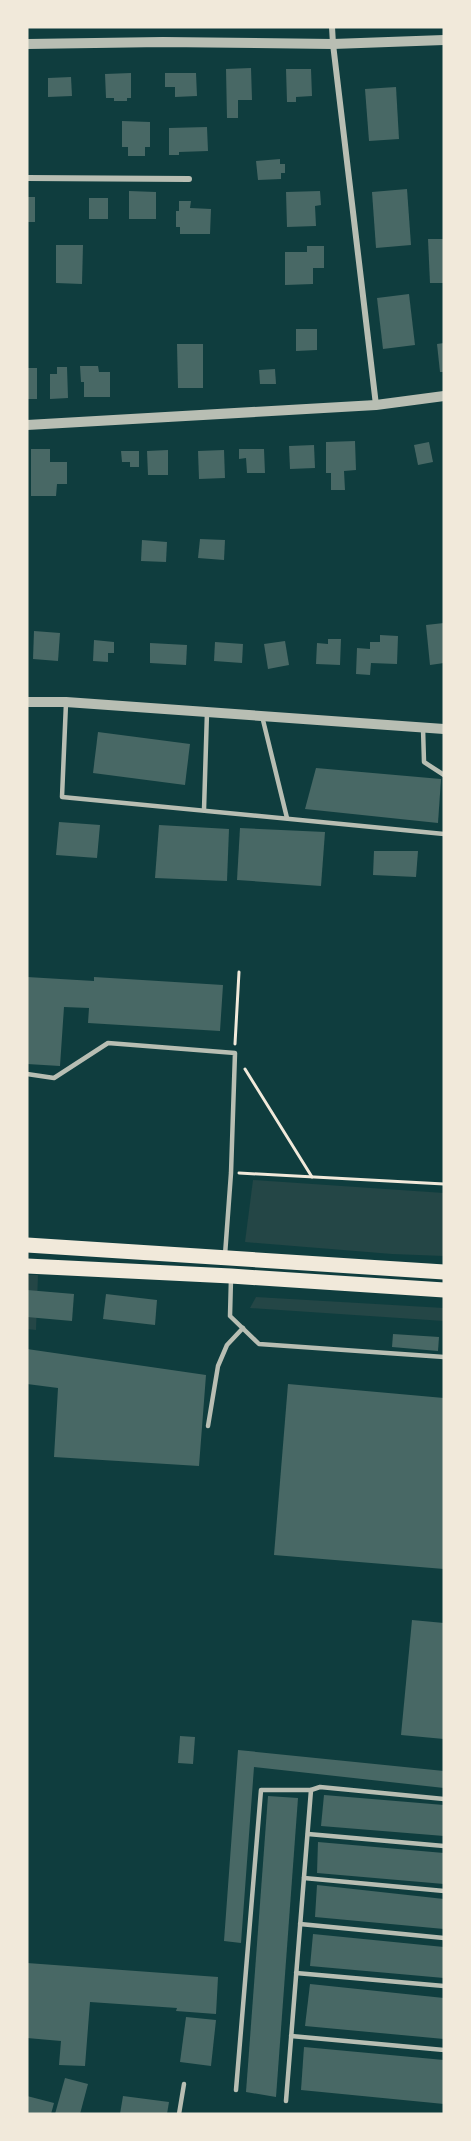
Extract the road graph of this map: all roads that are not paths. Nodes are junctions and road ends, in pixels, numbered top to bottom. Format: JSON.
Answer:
{"nodes":[{"id":1,"x":332,"y":27,"type":"edge"},
{"id":2,"x":444,"y":40,"type":"edge"},
{"id":3,"x":27,"y":44,"type":"edge"},
{"id":4,"x":333,"y":44,"type":"junction"},
{"id":5,"x":27,"y":178,"type":"edge"},
{"id":6,"x":189,"y":179,"type":"dead end"},
{"id":7,"x":444,"y":396,"type":"edge"},
{"id":8,"x":376,"y":405,"type":"junction"},
{"id":9,"x":27,"y":425,"type":"edge"},
{"id":10,"x":27,"y":702,"type":"edge"},
{"id":11,"x":66,"y":702,"type":"junction"},
{"id":12,"x":207,"y":712,"type":"junction"},
{"id":13,"x":262,"y":716,"type":"junction"},
{"id":14,"x":423,"y":728,"type":"junction"},
{"id":15,"x":444,"y":729,"type":"edge"},
{"id":16,"x":444,"y":775,"type":"edge"},
{"id":17,"x":204,"y":810,"type":"junction"},
{"id":18,"x":287,"y":818,"type":"junction"},
{"id":19,"x":444,"y":834,"type":"edge"},
{"id":20,"x":27,"y":1074,"type":"edge"},
{"id":21,"x":27,"y":1245,"type":"edge"},
{"id":22,"x":225,"y":1257,"type":"junction"},
{"id":23,"x":27,"y":1266,"type":"edge"},
{"id":24,"x":444,"y":1272,"type":"edge"},
{"id":25,"x":231,"y":1276,"type":"junction"},
{"id":26,"x":444,"y":1290,"type":"edge"},
{"id":27,"x":243,"y":1328,"type":"junction"},
{"id":28,"x":444,"y":1357,"type":"edge"},
{"id":29,"x":208,"y":1425,"type":"dead end"},
{"id":30,"x":311,"y":1790,"type":"junction"},
{"id":31,"x":444,"y":1798,"type":"edge"},
{"id":32,"x":308,"y":1834,"type":"junction"},
{"id":33,"x":444,"y":1846,"type":"edge"},
{"id":34,"x":304,"y":1878,"type":"junction"},
{"id":35,"x":444,"y":1891,"type":"edge"},
{"id":36,"x":300,"y":1924,"type":"junction"},
{"id":37,"x":444,"y":1938,"type":"edge"},
{"id":38,"x":296,"y":1973,"type":"junction"},
{"id":39,"x":444,"y":1986,"type":"edge"},
{"id":40,"x":291,"y":2036,"type":"junction"},
{"id":41,"x":444,"y":2050,"type":"edge"},
{"id":42,"x":184,"y":2084,"type":"dead end"},
{"id":43,"x":236,"y":2090,"type":"dead end"},
{"id":44,"x":286,"y":2101,"type":"dead end"},
{"id":45,"x":179,"y":2114,"type":"edge"}],
"edges":[{"from":1,"to":4,"type":"street"},
{"from":2,"to":4,"type":"street"},
{"from":3,"to":4,"type":"street"},
{"from":4,"to":8,"type":"street"},
{"from":5,"to":6,"type":"street"},
{"from":7,"to":8,"type":"street"},
{"from":8,"to":9,"type":"street"},
{"from":10,"to":11,"type":"street"},
{"from":11,"to":12,"type":"street"},
{"from":11,"to":17,"type":"lane"},
{"from":12,"to":13,"type":"street"},
{"from":12,"to":17,"type":"lane"},
{"from":13,"to":14,"type":"street"},
{"from":13,"to":18,"type":"lane"},
{"from":14,"to":15,"type":"street"},
{"from":14,"to":16,"type":"lane"},
{"from":17,"to":18,"type":"lane"},
{"from":18,"to":19,"type":"lane"},
{"from":20,"to":22,"type":"lane"},
{"from":21,"to":22,"type":"main road"},
{"from":22,"to":24,"type":"main road"},
{"from":23,"to":25,"type":"main road"},
{"from":25,"to":26,"type":"main road"},
{"from":25,"to":27,"type":"lane"},
{"from":27,"to":28,"type":"lane"},
{"from":27,"to":29,"type":"lane"},
{"from":30,"to":31,"type":"lane"},
{"from":30,"to":32,"type":"lane"},
{"from":30,"to":43,"type":"lane"},
{"from":32,"to":33,"type":"lane"},
{"from":32,"to":34,"type":"lane"},
{"from":34,"to":35,"type":"lane"},
{"from":34,"to":36,"type":"lane"},
{"from":36,"to":37,"type":"lane"},
{"from":36,"to":38,"type":"lane"},
{"from":38,"to":39,"type":"lane"},
{"from":38,"to":40,"type":"lane"},
{"from":40,"to":41,"type":"lane"},
{"from":40,"to":44,"type":"lane"},
{"from":42,"to":45,"type":"lane"}]}
